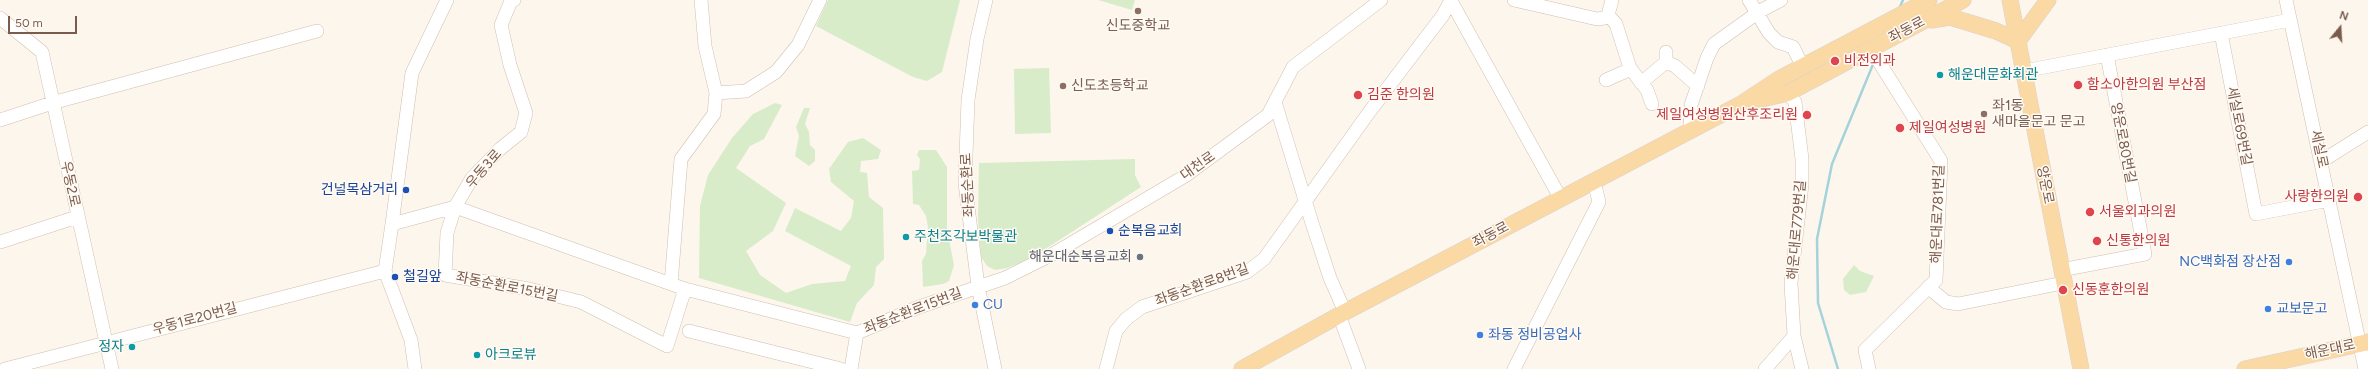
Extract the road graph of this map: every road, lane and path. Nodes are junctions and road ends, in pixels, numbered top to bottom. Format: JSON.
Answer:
{"nodes":[{"id":1,"x":447,"y":0,"type":"edge"},
{"id":2,"x":514,"y":0,"type":"edge"},
{"id":3,"x":701,"y":0,"type":"edge"},
{"id":4,"x":820,"y":0,"type":"edge"},
{"id":5,"x":986,"y":0,"type":"edge"},
{"id":6,"x":1381,"y":0,"type":"edge"},
{"id":7,"x":1451,"y":0,"type":"edge"},
{"id":8,"x":1514,"y":0,"type":"edge"},
{"id":9,"x":1612,"y":0,"type":"edge"},
{"id":10,"x":1749,"y":0,"type":"edge"},
{"id":11,"x":1781,"y":0,"type":"edge"},
{"id":12,"x":1963,"y":0,"type":"edge"},
{"id":13,"x":2010,"y":0,"type":"edge"},
{"id":14,"x":2048,"y":0,"type":"edge"},
{"id":15,"x":2286,"y":0,"type":"edge"},
{"id":16,"x":1923,"y":7,"type":"edge"},
{"id":17,"x":1757,"y":13,"type":"junction"},
{"id":18,"x":1608,"y":15,"type":"junction"},
{"id":19,"x":0,"y":18,"type":"edge"},
{"id":20,"x":2290,"y":20,"type":"junction"},
{"id":21,"x":317,"y":31,"type":"dead end"},
{"id":22,"x":2222,"y":33,"type":"junction"},
{"id":23,"x":2018,"y":41,"type":"junction"},
{"id":24,"x":1865,"y":52,"type":"junction"},
{"id":25,"x":2107,"y":55,"type":"junction"},
{"id":26,"x":1803,"y":66,"type":"junction"},
{"id":27,"x":1631,"y":69,"type":"junction"},
{"id":28,"x":2024,"y":71,"type":"junction"},
{"id":29,"x":1606,"y":80,"type":"dead end"},
{"id":30,"x":1641,"y":82,"type":"junction"},
{"id":31,"x":1698,"y":86,"type":"junction"},
{"id":32,"x":1788,"y":93,"type":"junction"},
{"id":33,"x":716,"y":94,"type":"junction"},
{"id":34,"x":1275,"y":102,"type":"junction"},
{"id":35,"x":52,"y":103,"type":"junction"},
{"id":36,"x":1652,"y":104,"type":"dead end"},
{"id":37,"x":1741,"y":104,"type":"junction"},
{"id":38,"x":0,"y":120,"type":"edge"},
{"id":39,"x":1690,"y":131,"type":"junction"},
{"id":40,"x":2368,"y":132,"type":"edge"},
{"id":41,"x":2322,"y":162,"type":"junction"},
{"id":42,"x":1594,"y":181,"type":"junction"},
{"id":43,"x":1561,"y":198,"type":"junction"},
{"id":44,"x":2329,"y":200,"type":"junction"},
{"id":45,"x":1306,"y":202,"type":"junction"},
{"id":46,"x":455,"y":207,"type":"junction"},
{"id":47,"x":78,"y":217,"type":"junction"},
{"id":48,"x":392,"y":224,"type":"junction"},
{"id":49,"x":0,"y":242,"type":"edge"},
{"id":50,"x":385,"y":271,"type":"junction"},
{"id":51,"x":2062,"y":277,"type":"junction"},
{"id":52,"x":671,"y":284,"type":"junction"},
{"id":53,"x":978,"y":286,"type":"junction"},
{"id":54,"x":1928,"y":287,"type":"junction"},
{"id":55,"x":686,"y":289,"type":"junction"},
{"id":56,"x":1342,"y":313,"type":"junction"},
{"id":57,"x":689,"y":331,"type":"dead end"},
{"id":58,"x":857,"y":333,"type":"junction"},
{"id":59,"x":1794,"y":336,"type":"junction"},
{"id":60,"x":2364,"y":343,"type":"edge"},
{"id":61,"x":105,"y":344,"type":"junction"},
{"id":62,"x":1521,"y":356,"type":"junction"},
{"id":63,"x":817,"y":366,"type":"edge"},
{"id":64,"x":5,"y":369,"type":"edge"},
{"id":65,"x":112,"y":369,"type":"edge"},
{"id":66,"x":415,"y":369,"type":"edge"},
{"id":67,"x":840,"y":369,"type":"edge"},
{"id":68,"x":851,"y":369,"type":"edge"},
{"id":69,"x":995,"y":369,"type":"edge"},
{"id":70,"x":1106,"y":369,"type":"edge"},
{"id":71,"x":1242,"y":369,"type":"edge"},
{"id":72,"x":1359,"y":369,"type":"edge"},
{"id":73,"x":1514,"y":369,"type":"edge"},
{"id":74,"x":1524,"y":369,"type":"edge"},
{"id":75,"x":1765,"y":369,"type":"edge"},
{"id":76,"x":1802,"y":369,"type":"edge"},
{"id":77,"x":1869,"y":369,"type":"edge"},
{"id":78,"x":2081,"y":369,"type":"edge"},
{"id":79,"x":2245,"y":369,"type":"edge"},
{"id":80,"x":2365,"y":369,"type":"edge"}],
"edges":[{"from":1,"to":48,"type":"street"},
{"from":2,"to":46,"type":"street","name":"우동3로"},
{"from":3,"to":33,"type":"street"},
{"from":4,"to":33,"type":"street"},
{"from":5,"to":53,"type":"street","name":"좌동순환로"},
{"from":6,"to":34,"type":"street","name":"대천로"},
{"from":7,"to":43,"type":"street"},
{"from":7,"to":45,"type":"street","name":"좌동순환로8번길"},
{"from":8,"to":18,"type":"street"},
{"from":9,"to":18,"type":"street"},
{"from":10,"to":17,"type":"street"},
{"from":11,"to":17,"type":"street"},
{"from":12,"to":16,"type":"main road","name":"좌동로"},
{"from":13,"to":23,"type":"main road","name":"양운로"},
{"from":14,"to":23,"type":"main road"},
{"from":15,"to":20,"type":"street","name":"세실로"},
{"from":16,"to":23,"type":"main road"},
{"from":16,"to":24,"type":"main road","name":"좌동로"},
{"from":16,"to":26,"type":"main road","name":"좌동로"},
{"from":17,"to":26,"type":"street"},
{"from":17,"to":31,"type":"street"},
{"from":18,"to":27,"type":"street"},
{"from":19,"to":35,"type":"street","name":"우동2로"},
{"from":20,"to":22,"type":"street"},
{"from":20,"to":41,"type":"street","name":"세실로"},
{"from":21,"to":35,"type":"street"},
{"from":22,"to":25,"type":"street"},
{"from":22,"to":44,"type":"street","name":"세실로69번길"},
{"from":23,"to":28,"type":"main road","name":"양운로"},
{"from":24,"to":32,"type":"main road","name":"좌동로"},
{"from":24,"to":54,"type":"street","name":"해운대로781번길"},
{"from":25,"to":28,"type":"street"},
{"from":25,"to":51,"type":"street","name":"양운로80번길"},
{"from":26,"to":37,"type":"main road","name":"좌동로"},
{"from":27,"to":29,"type":"street"},
{"from":27,"to":30,"type":"street"},
{"from":28,"to":51,"type":"main road","name":"양운로"},
{"from":30,"to":31,"type":"street"},
{"from":30,"to":36,"type":"street"},
{"from":31,"to":39,"type":"street"},
{"from":32,"to":37,"type":"main road","name":"좌동로"},
{"from":32,"to":59,"type":"street","name":"해운대로779번길"},
{"from":33,"to":52,"type":"street"},
{"from":34,"to":45,"type":"street"},
{"from":34,"to":53,"type":"street","name":"대천로"},
{"from":35,"to":38,"type":"street"},
{"from":35,"to":47,"type":"street","name":"우동2로"},
{"from":37,"to":39,"type":"main road","name":"좌동로"},
{"from":39,"to":42,"type":"main road","name":"좌동로"},
{"from":40,"to":41,"type":"street"},
{"from":41,"to":44,"type":"street","name":"세실로"},
{"from":42,"to":43,"type":"main road","name":"좌동로"},
{"from":42,"to":62,"type":"street"},
{"from":43,"to":56,"type":"main road","name":"좌동로"},
{"from":44,"to":60,"type":"street","name":"세실로"},
{"from":45,"to":56,"type":"street"},
{"from":45,"to":70,"type":"street","name":"좌동순환로8번길"},
{"from":46,"to":48,"type":"street"},
{"from":46,"to":52,"type":"street","name":"좌동순환로15번길"},
{"from":46,"to":55,"type":"street","name":"좌동순환로15번길"},
{"from":47,"to":49,"type":"street"},
{"from":47,"to":61,"type":"street","name":"우동2로"},
{"from":48,"to":50,"type":"street"},
{"from":50,"to":61,"type":"street","name":"우동1로20번길"},
{"from":50,"to":66,"type":"street"},
{"from":51,"to":54,"type":"street"},
{"from":51,"to":78,"type":"main road","name":"양운로"},
{"from":52,"to":55,"type":"street","name":"좌동순환로15번길"},
{"from":53,"to":58,"type":"street","name":"좌동순환로15번길"},
{"from":53,"to":69,"type":"street","name":"좌동순환로"},
{"from":54,"to":77,"type":"street","name":"해운대로781번길"},
{"from":55,"to":58,"type":"street","name":"좌동순환로15번길"},
{"from":56,"to":71,"type":"main road","name":"좌동로"},
{"from":56,"to":72,"type":"street"},
{"from":57,"to":63,"type":"street"},
{"from":58,"to":68,"type":"street"},
{"from":59,"to":75,"type":"street"},
{"from":59,"to":76,"type":"street","name":"해운대로779번길"},
{"from":60,"to":79,"type":"main road","name":"해운대로"},
{"from":60,"to":80,"type":"street","name":"세실로"},
{"from":61,"to":64,"type":"street","name":"우동1로20번길"},
{"from":61,"to":65,"type":"street","name":"우동2로"},
{"from":62,"to":73,"type":"street"},
{"from":62,"to":74,"type":"street"},
{"from":63,"to":67,"type":"street"}]}
